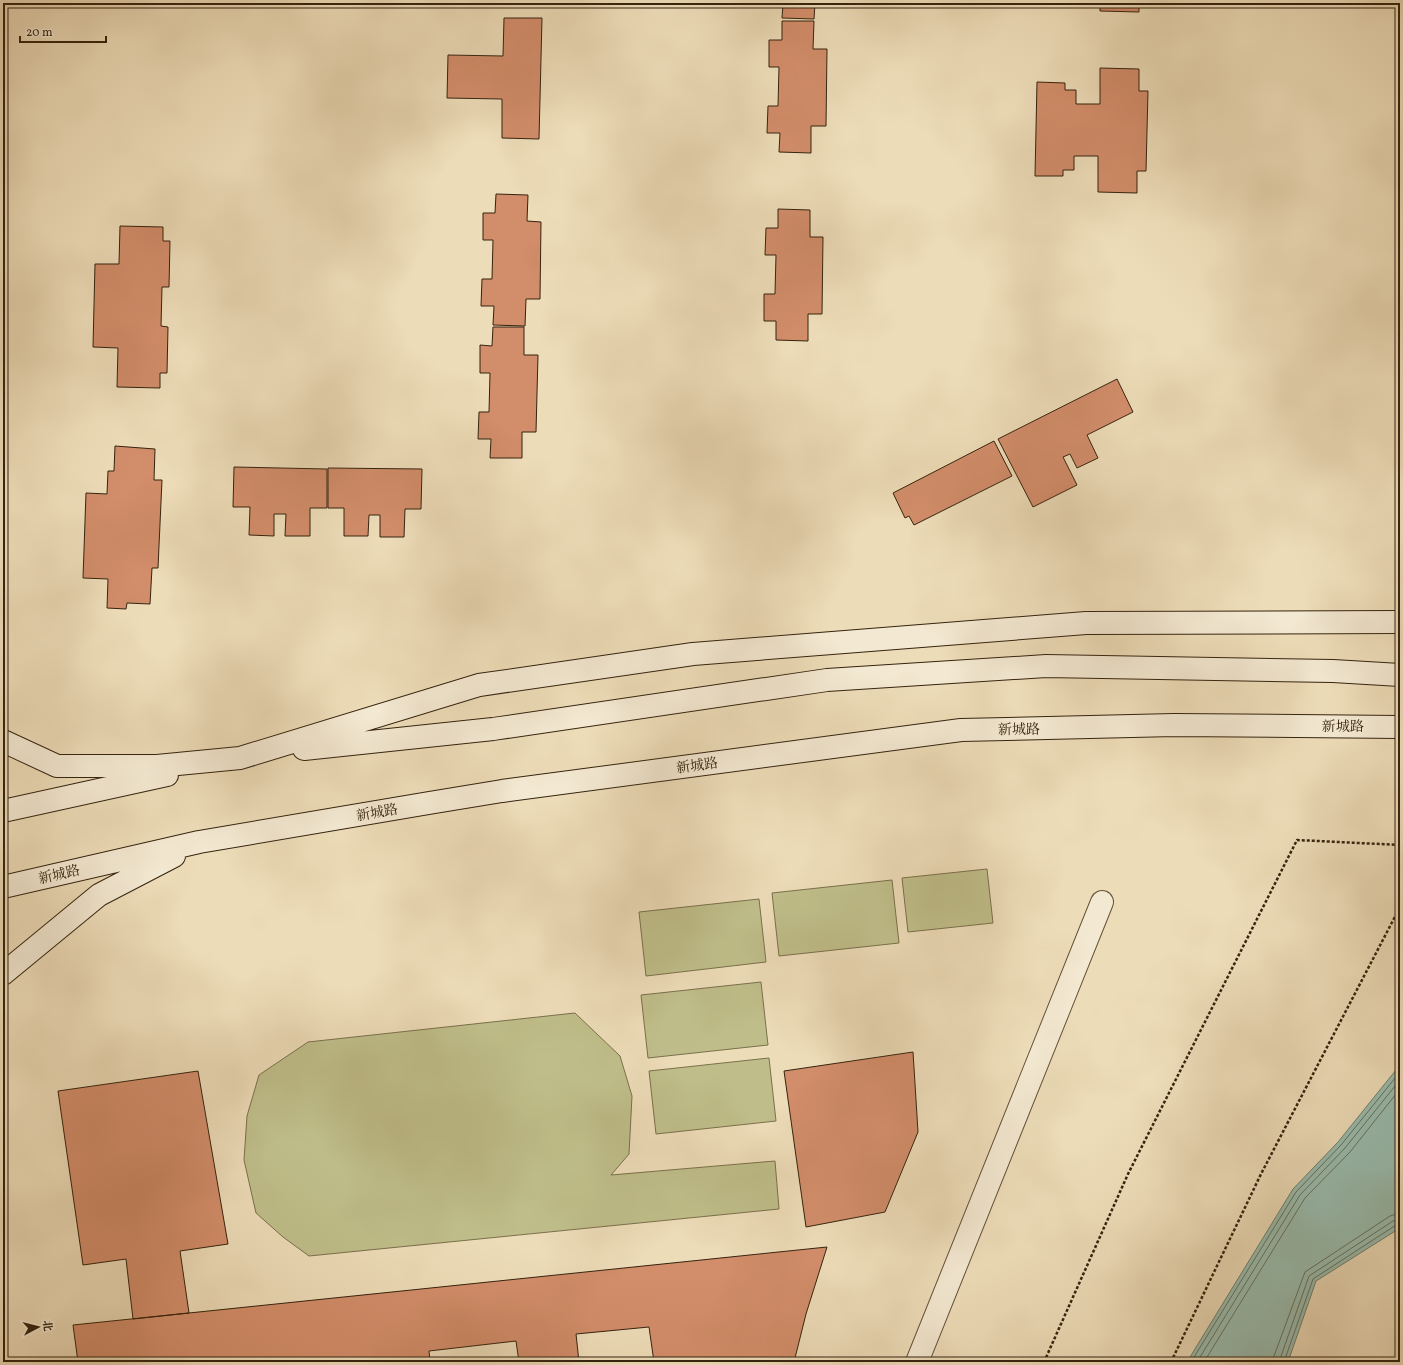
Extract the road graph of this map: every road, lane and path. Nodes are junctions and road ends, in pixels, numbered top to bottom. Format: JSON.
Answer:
{"nodes":[{"id":1,"x":1400,"y":622,"type":"edge"},
{"id":2,"x":1400,"y":674,"type":"edge"},
{"id":3,"x":1400,"y":727,"type":"edge"},
{"id":4,"x":3,"y":741,"type":"edge"},
{"id":5,"x":240,"y":758,"type":"junction"},
{"id":6,"x":3,"y":811,"type":"edge"},
{"id":7,"x":200,"y":842,"type":"junction"},
{"id":8,"x":1400,"y":845,"type":"edge"},
{"id":9,"x":3,"y":887,"type":"edge"},
{"id":10,"x":1102,"y":902,"type":"dead end"},
{"id":11,"x":1400,"y":907,"type":"edge"},
{"id":12,"x":3,"y":974,"type":"edge"},
{"id":13,"x":917,"y":1362,"type":"edge"},
{"id":14,"x":1044,"y":1362,"type":"edge"},
{"id":15,"x":1171,"y":1362,"type":"edge"}],
"edges":[{"from":1,"to":5,"type":"street"},
{"from":2,"to":5,"type":"street"},
{"from":3,"to":7,"type":"street","name":"新城路"},
{"from":4,"to":5,"type":"street"},
{"from":5,"to":6,"type":"street"},
{"from":7,"to":9,"type":"street","name":"新城路"},
{"from":7,"to":12,"type":"street"},
{"from":8,"to":14,"type":"path"},
{"from":10,"to":13,"type":"street"},
{"from":11,"to":15,"type":"path"}]}
